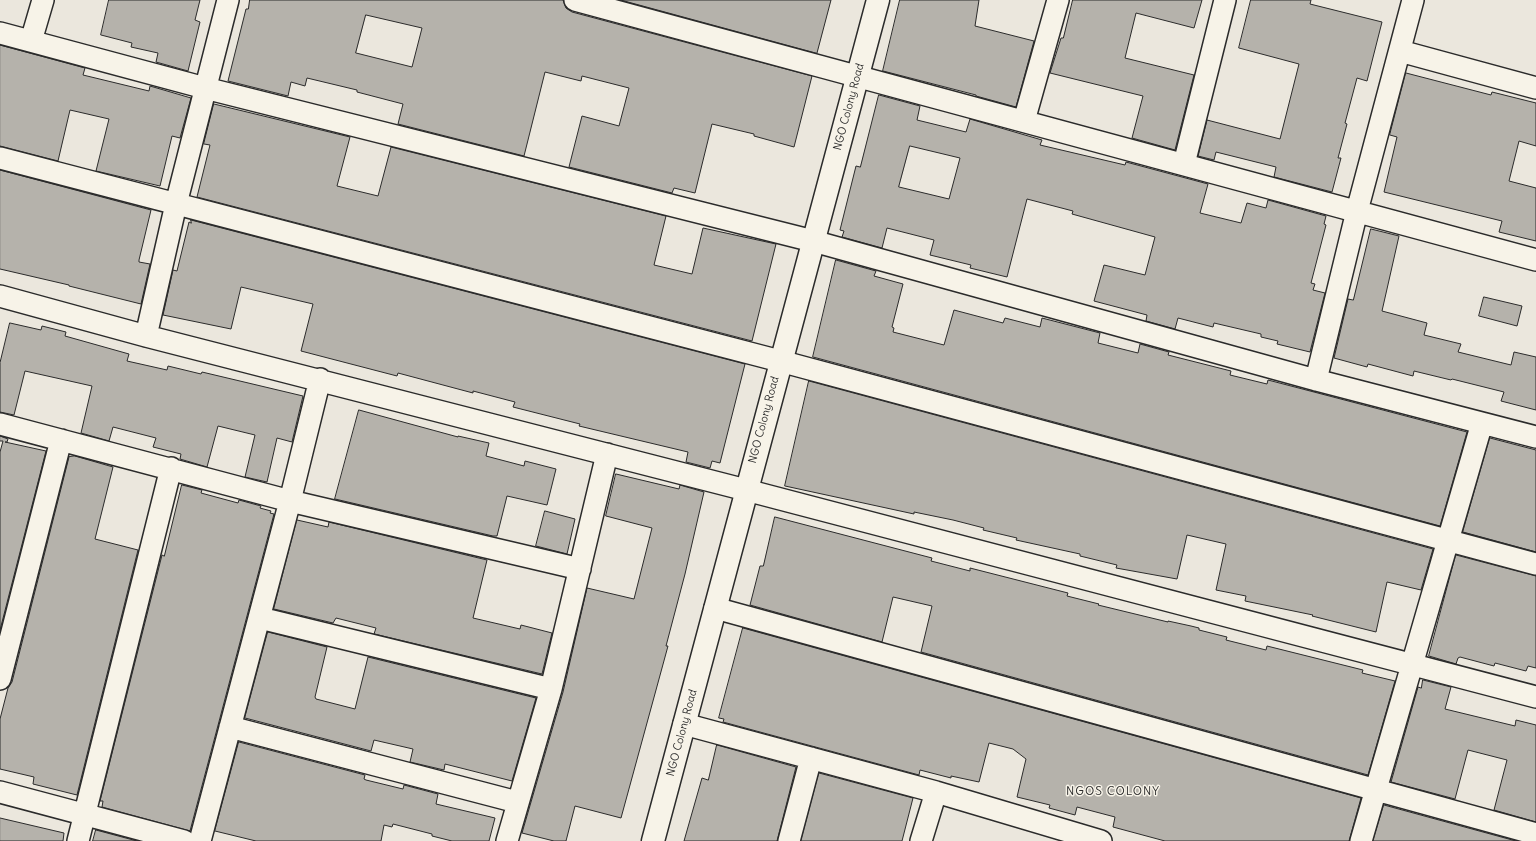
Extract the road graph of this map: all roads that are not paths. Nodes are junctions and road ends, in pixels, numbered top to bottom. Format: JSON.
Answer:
{"nodes":[{"id":1,"x":43,"y":0,"type":"edge"},
{"id":2,"x":228,"y":0,"type":"edge"},
{"id":3,"x":575,"y":0,"type":"edge"},
{"id":4,"x":878,"y":0,"type":"edge"},
{"id":5,"x":1058,"y":0,"type":"edge"},
{"id":6,"x":1225,"y":0,"type":"edge"},
{"id":7,"x":1413,"y":0,"type":"edge"},
{"id":8,"x":0,"y":33,"type":"edge"},
{"id":9,"x":32,"y":42,"type":"junction"},
{"id":10,"x":1400,"y":51,"type":"junction"},
{"id":11,"x":858,"y":76,"type":"junction"},
{"id":12,"x":205,"y":88,"type":"junction"},
{"id":13,"x":1536,"y":88,"type":"edge"},
{"id":14,"x":1024,"y":121,"type":"junction"},
{"id":15,"x":0,"y":158,"type":"edge"},
{"id":16,"x":1184,"y":164,"type":"junction"},
{"id":17,"x":176,"y":204,"type":"junction"},
{"id":18,"x":1357,"y":211,"type":"junction"},
{"id":19,"x":813,"y":241,"type":"junction"},
{"id":20,"x":1536,"y":260,"type":"edge"},
{"id":21,"x":0,"y":296,"type":"edge"},
{"id":22,"x":146,"y":336,"type":"junction"},
{"id":23,"x":780,"y":361,"type":"junction"},
{"id":24,"x":320,"y":379,"type":"junction"},
{"id":25,"x":1316,"y":380,"type":"junction"},
{"id":26,"x":1482,"y":423,"type":"junction"},
{"id":27,"x":0,"y":424,"type":"edge"},
{"id":28,"x":1536,"y":437,"type":"edge"},
{"id":29,"x":61,"y":440,"type":"junction"},
{"id":30,"x":607,"y":454,"type":"junction"},
{"id":31,"x":171,"y":468,"type":"junction"},
{"id":32,"x":746,"y":490,"type":"junction"},
{"id":33,"x":290,"y":501,"type":"junction"},
{"id":34,"x":1448,"y":541,"type":"junction"},
{"id":35,"x":1536,"y":564,"type":"edge"},
{"id":36,"x":580,"y":569,"type":"junction"},
{"id":37,"x":715,"y":608,"type":"junction"},
{"id":38,"x":260,"y":618,"type":"junction"},
{"id":39,"x":1412,"y":664,"type":"junction"},
{"id":40,"x":0,"y":679,"type":"edge"},
{"id":41,"x":551,"y":689,"type":"junction"},
{"id":42,"x":1536,"y":698,"type":"edge"},
{"id":43,"x":684,"y":724,"type":"junction"},
{"id":44,"x":230,"y":727,"type":"junction"},
{"id":45,"x":811,"y":758,"type":"junction"},
{"id":46,"x":1376,"y":790,"type":"junction"},
{"id":47,"x":0,"y":792,"type":"edge"},
{"id":48,"x":936,"y":792,"type":"junction"},
{"id":49,"x":518,"y":802,"type":"junction"},
{"id":50,"x":86,"y":814,"type":"junction"},
{"id":51,"x":1536,"y":834,"type":"edge"},
{"id":52,"x":78,"y":841,"type":"edge"},
{"id":53,"x":184,"y":841,"type":"edge"},
{"id":54,"x":200,"y":841,"type":"edge"},
{"id":55,"x":507,"y":841,"type":"edge"},
{"id":56,"x":653,"y":841,"type":"edge"},
{"id":57,"x":789,"y":841,"type":"edge"},
{"id":58,"x":921,"y":841,"type":"edge"},
{"id":59,"x":1101,"y":841,"type":"edge"},
{"id":60,"x":1361,"y":841,"type":"edge"}],
"edges":[{"from":1,"to":9,"type":"street"},
{"from":2,"to":12,"type":"street"},
{"from":3,"to":11,"type":"street"},
{"from":4,"to":11,"type":"street","name":"NGO Colony Road"},
{"from":5,"to":14,"type":"street"},
{"from":6,"to":16,"type":"street"},
{"from":7,"to":10,"type":"street"},
{"from":8,"to":9,"type":"street"},
{"from":9,"to":12,"type":"street"},
{"from":10,"to":13,"type":"street"},
{"from":10,"to":18,"type":"street"},
{"from":11,"to":14,"type":"street"},
{"from":11,"to":19,"type":"street","name":"NGO Colony Road"},
{"from":12,"to":17,"type":"street"},
{"from":12,"to":19,"type":"street"},
{"from":14,"to":16,"type":"street"},
{"from":15,"to":17,"type":"street"},
{"from":16,"to":18,"type":"street"},
{"from":17,"to":22,"type":"street"},
{"from":17,"to":23,"type":"street"},
{"from":18,"to":20,"type":"street"},
{"from":18,"to":25,"type":"street"},
{"from":19,"to":23,"type":"street","name":"NGO Colony Road"},
{"from":19,"to":25,"type":"street"},
{"from":21,"to":22,"type":"street"},
{"from":22,"to":24,"type":"street"},
{"from":23,"to":32,"type":"street","name":"NGO Colony Road"},
{"from":23,"to":34,"type":"street"},
{"from":24,"to":30,"type":"street"},
{"from":24,"to":33,"type":"street"},
{"from":25,"to":26,"type":"street"},
{"from":26,"to":28,"type":"street"},
{"from":26,"to":34,"type":"street"},
{"from":27,"to":29,"type":"street"},
{"from":29,"to":31,"type":"street"},
{"from":29,"to":40,"type":"street"},
{"from":30,"to":32,"type":"street"},
{"from":30,"to":36,"type":"street"},
{"from":31,"to":33,"type":"street"},
{"from":31,"to":50,"type":"street"},
{"from":32,"to":37,"type":"street","name":"NGO Colony Road"},
{"from":32,"to":39,"type":"street"},
{"from":33,"to":36,"type":"street"},
{"from":33,"to":38,"type":"street"},
{"from":34,"to":35,"type":"street"},
{"from":34,"to":39,"type":"street"},
{"from":36,"to":41,"type":"street"},
{"from":37,"to":43,"type":"street","name":"NGO Colony Road"},
{"from":37,"to":46,"type":"street"},
{"from":38,"to":41,"type":"street"},
{"from":38,"to":44,"type":"street"},
{"from":39,"to":42,"type":"street"},
{"from":39,"to":46,"type":"street"},
{"from":41,"to":49,"type":"street"},
{"from":43,"to":45,"type":"street"},
{"from":43,"to":56,"type":"street","name":"NGO Colony Road"},
{"from":44,"to":49,"type":"street"},
{"from":44,"to":54,"type":"street"},
{"from":45,"to":48,"type":"street"},
{"from":45,"to":57,"type":"street"},
{"from":46,"to":51,"type":"street"},
{"from":46,"to":60,"type":"street"},
{"from":47,"to":50,"type":"street"},
{"from":48,"to":58,"type":"street"},
{"from":48,"to":59,"type":"street"},
{"from":49,"to":55,"type":"street"},
{"from":50,"to":52,"type":"street"},
{"from":50,"to":53,"type":"street"}]}
